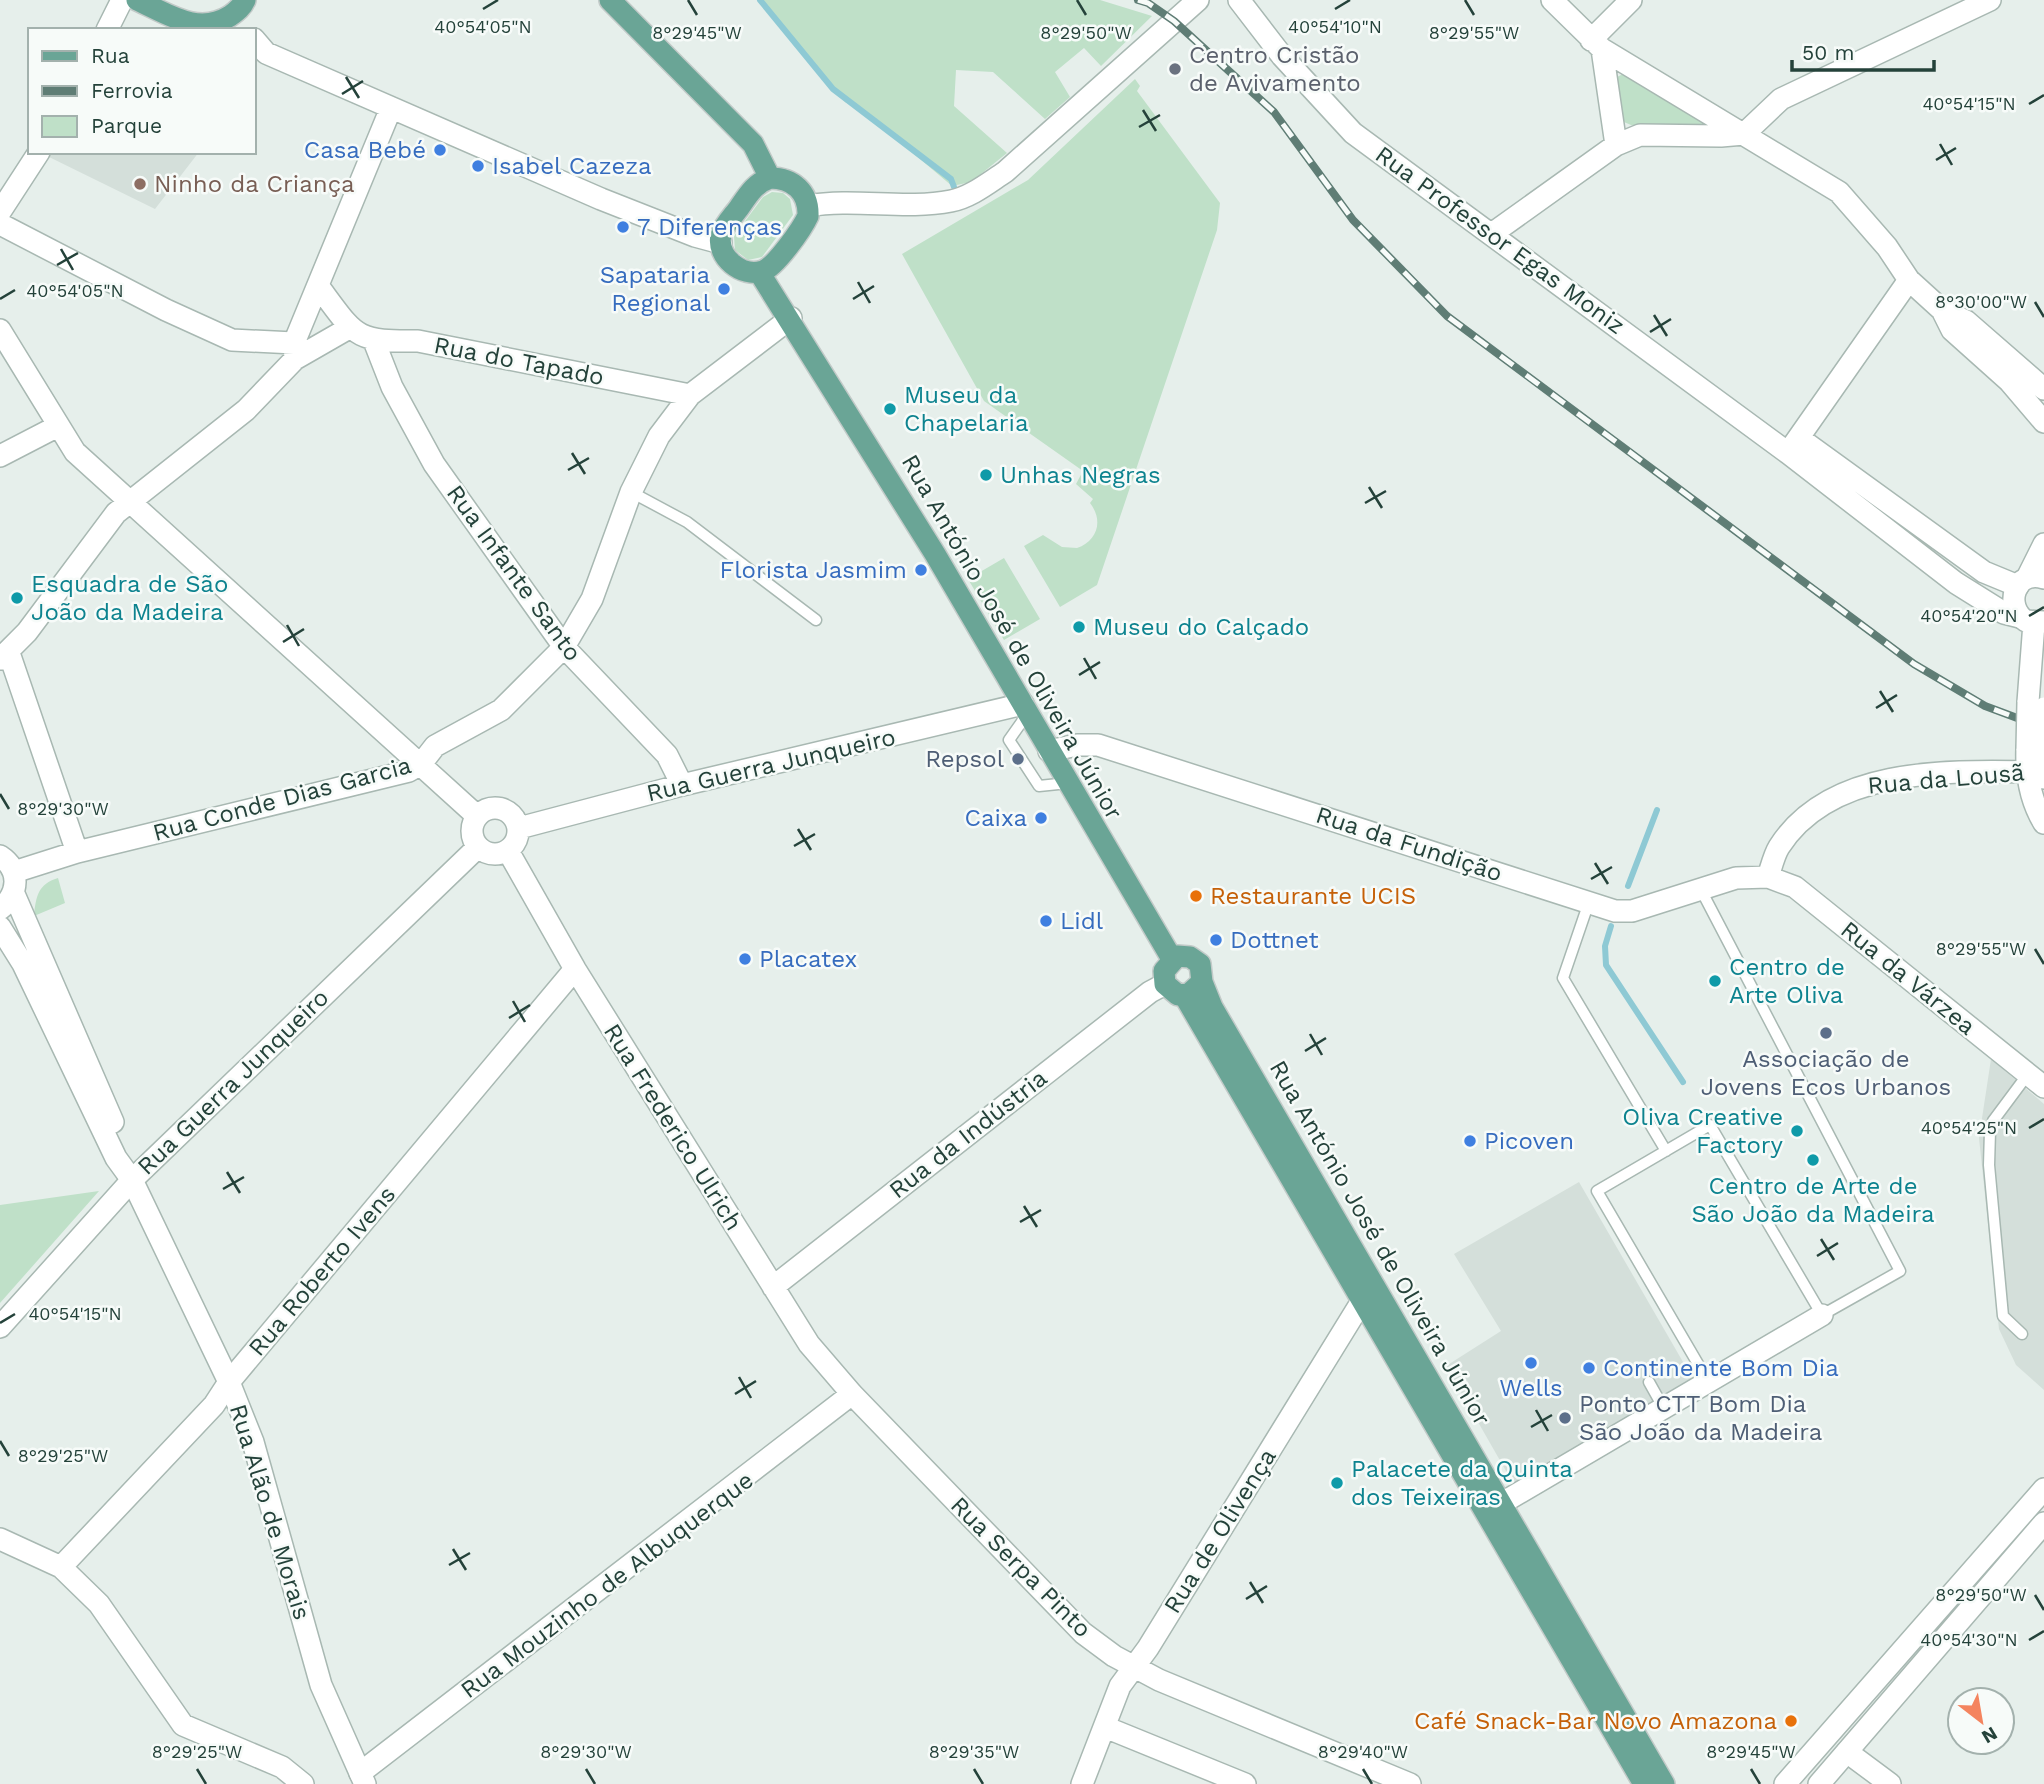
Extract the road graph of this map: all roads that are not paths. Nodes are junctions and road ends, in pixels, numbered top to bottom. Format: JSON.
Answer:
{"nodes":[{"id":1,"x":122,"y":0,"type":"edge"},
{"id":2,"x":137,"y":0,"type":"edge"},
{"id":3,"x":610,"y":0,"type":"edge"},
{"id":4,"x":1198,"y":0,"type":"edge"},
{"id":5,"x":1239,"y":0,"type":"edge"},
{"id":6,"x":1552,"y":0,"type":"edge"},
{"id":7,"x":1631,"y":0,"type":"edge"},
{"id":8,"x":1990,"y":0,"type":"edge"},
{"id":9,"x":244,"y":3,"type":"edge"},
{"id":10,"x":193,"y":27,"type":"edge"},
{"id":11,"x":108,"y":28,"type":"edge"},
{"id":12,"x":249,"y":28,"type":"edge"},
{"id":13,"x":1597,"y":45,"type":"junction"},
{"id":14,"x":256,"y":48,"type":"edge"},
{"id":15,"x":391,"y":108,"type":"junction"},
{"id":16,"x":1744,"y":134,"type":"junction"},
{"id":17,"x":1616,"y":145,"type":"junction"},
{"id":18,"x":38,"y":154,"type":"edge"},
{"id":19,"x":770,"y":178,"type":"junction"},
{"id":20,"x":808,"y":206,"type":"junction"},
{"id":21,"x":0,"y":212,"type":"edge"},
{"id":22,"x":0,"y":223,"type":"edge"},
{"id":23,"x":1493,"y":233,"type":"junction"},
{"id":24,"x":721,"y":243,"type":"junction"},
{"id":25,"x":759,"y":272,"type":"junction"},
{"id":26,"x":1909,"y":280,"type":"junction"},
{"id":27,"x":319,"y":287,"type":"junction"},
{"id":28,"x":1942,"y":310,"type":"junction"},
{"id":29,"x":791,"y":318,"type":"junction"},
{"id":30,"x":349,"y":328,"type":"junction"},
{"id":31,"x":0,"y":330,"type":"edge"},
{"id":32,"x":374,"y":341,"type":"junction"},
{"id":33,"x":295,"y":351,"type":"junction"},
{"id":34,"x":2044,"y":389,"type":"edge"},
{"id":35,"x":690,"y":395,"type":"junction"},
{"id":36,"x":2044,"y":422,"type":"edge"},
{"id":37,"x":58,"y":426,"type":"junction"},
{"id":38,"x":1794,"y":445,"type":"junction"},
{"id":39,"x":0,"y":456,"type":"edge"},
{"id":40,"x":631,"y":492,"type":"junction"},
{"id":41,"x":131,"y":500,"type":"junction"},
{"id":42,"x":2044,"y":544,"type":"edge"},
{"id":43,"x":2029,"y":581,"type":"edge"},
{"id":44,"x":816,"y":620,"type":"dead end"},
{"id":45,"x":2033,"y":621,"type":"edge"},
{"id":46,"x":564,"y":647,"type":"junction"},
{"id":47,"x":5,"y":656,"type":"edge"},
{"id":48,"x":2036,"y":705,"type":"edge"},
{"id":49,"x":1025,"y":708,"type":"junction"},
{"id":50,"x":1049,"y":751,"type":"junction"},
{"id":51,"x":421,"y":764,"type":"junction"},
{"id":52,"x":2037,"y":774,"type":"edge"},
{"id":53,"x":1068,"y":783,"type":"junction"},
{"id":54,"x":682,"y":785,"type":"junction"},
{"id":55,"x":477,"y":816,"type":"junction"},
{"id":56,"x":2044,"y":823,"type":"edge"},
{"id":57,"x":519,"y":828,"type":"junction"},
{"id":58,"x":478,"y":847,"type":"junction"},
{"id":59,"x":508,"y":851,"type":"junction"},
{"id":60,"x":77,"y":852,"type":"junction"},
{"id":61,"x":7,"y":864,"type":"edge"},
{"id":62,"x":1768,"y":877,"type":"junction"},
{"id":63,"x":1700,"y":888,"type":"junction"},
{"id":64,"x":7,"y":902,"type":"edge"},
{"id":65,"x":1588,"y":902,"type":"junction"},
{"id":66,"x":0,"y":927,"type":"edge"},
{"id":67,"x":1172,"y":959,"type":"junction"},
{"id":68,"x":575,"y":969,"type":"junction"},
{"id":69,"x":1202,"y":982,"type":"junction"},
{"id":70,"x":1165,"y":984,"type":"junction"},
{"id":71,"x":1184,"y":995,"type":"junction"},
{"id":72,"x":2036,"y":1080,"type":"edge"},
{"id":73,"x":1666,"y":1151,"type":"junction"},
{"id":74,"x":132,"y":1180,"type":"junction"},
{"id":75,"x":773,"y":1287,"type":"junction"},
{"id":76,"x":1368,"y":1292,"type":"junction"},
{"id":77,"x":1822,"y":1315,"type":"junction"},
{"id":78,"x":0,"y":1327,"type":"edge"},
{"id":79,"x":2022,"y":1334,"type":"dead end"},
{"id":80,"x":1708,"y":1381,"type":"junction"},
{"id":81,"x":229,"y":1382,"type":"junction"},
{"id":82,"x":1649,"y":1382,"type":"dead end"},
{"id":83,"x":852,"y":1395,"type":"junction"},
{"id":84,"x":1663,"y":1408,"type":"junction"},
{"id":85,"x":2044,"y":1489,"type":"edge"},
{"id":86,"x":1502,"y":1503,"type":"junction"},
{"id":87,"x":2044,"y":1523,"type":"edge"},
{"id":88,"x":0,"y":1539,"type":"edge"},
{"id":89,"x":61,"y":1567,"type":"junction"},
{"id":90,"x":1134,"y":1667,"type":"junction"},
{"id":91,"x":1105,"y":1727,"type":"junction"},
{"id":92,"x":1847,"y":1752,"type":"junction"},
{"id":93,"x":363,"y":1779,"type":"edge"},
{"id":94,"x":303,"y":1784,"type":"edge"},
{"id":95,"x":1082,"y":1784,"type":"edge"},
{"id":96,"x":1245,"y":1784,"type":"edge"},
{"id":97,"x":1410,"y":1784,"type":"edge"},
{"id":98,"x":1644,"y":1784,"type":"edge"},
{"id":99,"x":1664,"y":1784,"type":"edge"},
{"id":100,"x":1785,"y":1784,"type":"edge"},
{"id":101,"x":1819,"y":1784,"type":"edge"},
{"id":102,"x":1890,"y":1784,"type":"edge"}],
"edges":[{"from":1,"to":11,"type":"street"},
{"from":2,"to":10,"type":"main road"},
{"from":3,"to":19,"type":"main road"},
{"from":4,"to":20,"type":"street"},
{"from":5,"to":23,"type":"street","name":"Rua Professor Egas Moniz"},
{"from":6,"to":13,"type":"street"},
{"from":7,"to":13,"type":"street"},
{"from":8,"to":16,"type":"street"},
{"from":9,"to":10,"type":"main road"},
{"from":9,"to":12,"type":"street"},
{"from":13,"to":16,"type":"street"},
{"from":13,"to":17,"type":"street"},
{"from":14,"to":15,"type":"street"},
{"from":15,"to":24,"type":"street"},
{"from":15,"to":27,"type":"street"},
{"from":16,"to":17,"type":"street"},
{"from":16,"to":26,"type":"street"},
{"from":17,"to":23,"type":"street"},
{"from":18,"to":21,"type":"street"},
{"from":19,"to":20,"type":"main road"},
{"from":19,"to":24,"type":"main road"},
{"from":20,"to":25,"type":"main road"},
{"from":22,"to":33,"type":"street"},
{"from":23,"to":38,"type":"street","name":"Rua Professor Egas Moniz"},
{"from":24,"to":25,"type":"main road"},
{"from":25,"to":29,"type":"main road","name":"Rua António José de Oliveira Júnior"},
{"from":26,"to":28,"type":"street"},
{"from":26,"to":38,"type":"street"},
{"from":27,"to":30,"type":"street"},
{"from":27,"to":33,"type":"street"},
{"from":28,"to":34,"type":"street"},
{"from":28,"to":36,"type":"street"},
{"from":29,"to":35,"type":"street","name":"Rua Conde Dias Garcia"},
{"from":29,"to":49,"type":"main road","name":"Rua António José de Oliveira Júnior"},
{"from":30,"to":32,"type":"street","name":"Rua do Tapado"},
{"from":30,"to":33,"type":"street"},
{"from":31,"to":37,"type":"street"},
{"from":32,"to":35,"type":"street","name":"Rua do Tapado"},
{"from":32,"to":46,"type":"street","name":"Rua Infante Santo"},
{"from":33,"to":41,"type":"street"},
{"from":35,"to":40,"type":"street","name":"Rua Conde Dias Garcia"},
{"from":37,"to":39,"type":"street"},
{"from":37,"to":41,"type":"street"},
{"from":38,"to":43,"type":"street","name":"Rua Professor Egas Moniz"},
{"from":38,"to":45,"type":"street","name":"Rua Professor Egas Moniz"},
{"from":40,"to":44,"type":"lane"},
{"from":40,"to":46,"type":"street","name":"Rua Conde Dias Garcia"},
{"from":41,"to":47,"type":"street"},
{"from":41,"to":51,"type":"street"},
{"from":42,"to":43,"type":"street"},
{"from":43,"to":45,"type":"street"},
{"from":45,"to":48,"type":"street"},
{"from":46,"to":51,"type":"street","name":"Rua Conde Dias Garcia"},
{"from":46,"to":54,"type":"street","name":"Rua Infante Santo"},
{"from":47,"to":60,"type":"street"},
{"from":48,"to":52,"type":"street","bridge":true},
{"from":49,"to":50,"type":"main road","name":"Rua António José de Oliveira Júnior"},
{"from":49,"to":53,"type":"lane"},
{"from":49,"to":54,"type":"street","name":"Rua Guerra Junqueiro"},
{"from":50,"to":53,"type":"main road","name":"Rua António José de Oliveira Júnior"},
{"from":50,"to":65,"type":"street","name":"Rua da Fundição"},
{"from":51,"to":55,"type":"street"},
{"from":51,"to":60,"type":"street","name":"Rua Conde Dias Garcia"},
{"from":52,"to":56,"type":"street"},
{"from":52,"to":62,"type":"street","name":"Rua da Lousã"},
{"from":53,"to":67,"type":"main road","name":"Rua António José de Oliveira Júnior"},
{"from":54,"to":57,"type":"street","name":"Rua Guerra Junqueiro"},
{"from":55,"to":57,"type":"street"},
{"from":55,"to":58,"type":"street"},
{"from":57,"to":59,"type":"street"},
{"from":58,"to":59,"type":"street"},
{"from":58,"to":74,"type":"street","name":"Rua Guerra Junqueiro"},
{"from":59,"to":68,"type":"street","name":"Rua Frederico Ulrich"},
{"from":60,"to":61,"type":"street","name":"Rua Conde Dias Garcia"},
{"from":61,"to":64,"type":"street","name":"Rua Alão de Morais"},
{"from":62,"to":63,"type":"street","name":"Rua da Fundição"},
{"from":62,"to":72,"type":"street","name":"Rua da Várzea"},
{"from":63,"to":65,"type":"street","name":"Rua da Fundição"},
{"from":63,"to":77,"type":"lane"},
{"from":64,"to":74,"type":"street","name":"Rua Alão de Morais"},
{"from":65,"to":73,"type":"lane"},
{"from":66,"to":74,"type":"street","name":"Rua Alão de Morais"},
{"from":67,"to":69,"type":"main road","name":"Rua António José de Oliveira Júnior"},
{"from":67,"to":70,"type":"main road"},
{"from":68,"to":75,"type":"street","name":"Rua Frederico Ulrich"},
{"from":68,"to":81,"type":"street","name":"Rua Roberto Ivens"},
{"from":69,"to":71,"type":"main road"},
{"from":69,"to":76,"type":"main road","name":"Rua António José de Oliveira Júnior"},
{"from":70,"to":71,"type":"main road","name":"Rua António José de Oliveira Júnior"},
{"from":70,"to":75,"type":"street","name":"Rua da Indústria"},
{"from":71,"to":76,"type":"main road","name":"Rua António José de Oliveira Júnior"},
{"from":72,"to":79,"type":"lane"},
{"from":73,"to":77,"type":"lane"},
{"from":73,"to":80,"type":"lane"},
{"from":74,"to":78,"type":"street","name":"Rua Guerra Junqueiro"},
{"from":74,"to":81,"type":"street","name":"Rua Alão de Morais"},
{"from":75,"to":83,"type":"street","name":"Rua Frederico Ulrich"},
{"from":76,"to":86,"type":"main road","name":"Rua António José de Oliveira Júnior"},
{"from":76,"to":90,"type":"street","name":"Rua de Olivença"},
{"from":76,"to":98,"type":"main road","name":"Rua António José de Oliveira Júnior"},
{"from":77,"to":80,"type":"street"},
{"from":80,"to":84,"type":"street"},
{"from":81,"to":89,"type":"street","name":"Rua Roberto Ivens"},
{"from":81,"to":93,"type":"street","name":"Rua Alão de Morais"},
{"from":82,"to":84,"type":"lane"},
{"from":83,"to":90,"type":"street","name":"Rua Serpa Pinto"},
{"from":83,"to":93,"type":"street","name":"Rua Mouzinho de Albuquerque"},
{"from":84,"to":86,"type":"street"},
{"from":85,"to":100,"type":"street"},
{"from":86,"to":99,"type":"main road","name":"Rua António José de Oliveira Júnior"},
{"from":87,"to":92,"type":"street"},
{"from":88,"to":89,"type":"street"},
{"from":89,"to":94,"type":"street"},
{"from":90,"to":91,"type":"street","name":"Rua de Olivença"},
{"from":90,"to":97,"type":"street","name":"Rua Serpa Pinto"},
{"from":91,"to":95,"type":"street","name":"Rua de Olivença"},
{"from":91,"to":96,"type":"street"},
{"from":92,"to":101,"type":"street"},
{"from":92,"to":102,"type":"street"}]}
